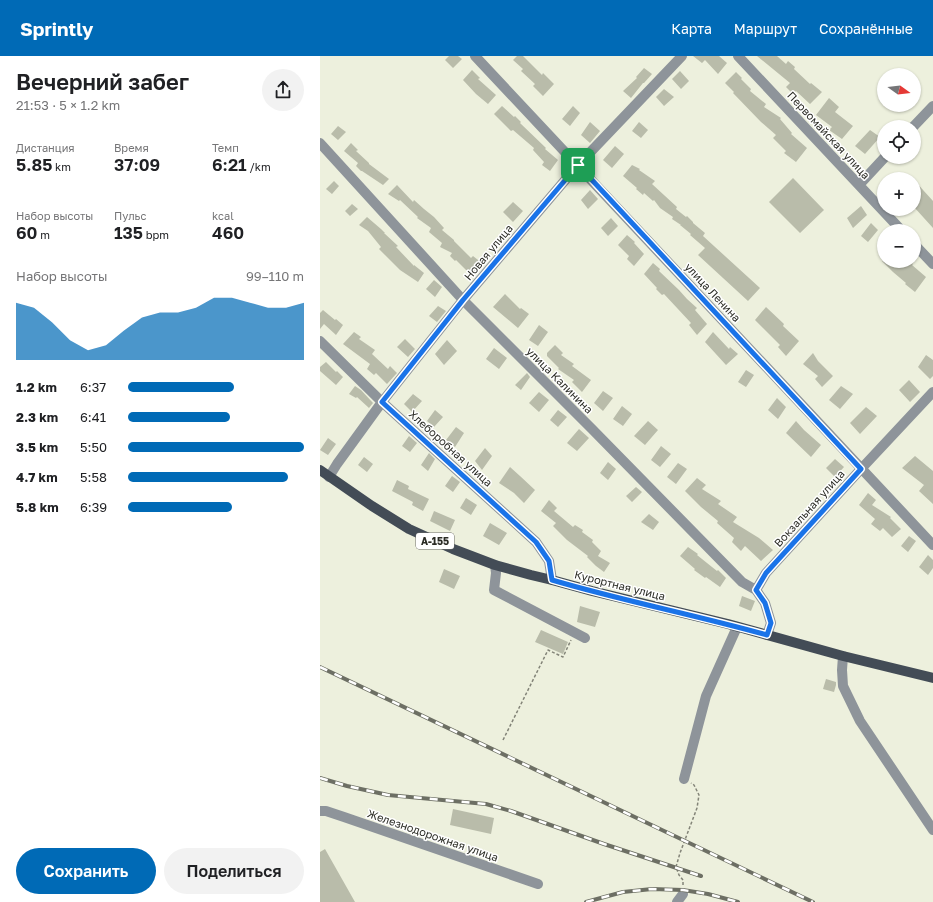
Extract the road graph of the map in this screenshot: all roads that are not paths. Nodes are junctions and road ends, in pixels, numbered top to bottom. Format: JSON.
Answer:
{"nodes":[{"id":1,"x":475,"y":56,"type":"edge"},
{"id":2,"x":682,"y":56,"type":"edge"},
{"id":3,"x":738,"y":56,"type":"edge"},
{"id":4,"x":933,"y":106,"type":"edge"},
{"id":5,"x":920,"y":120,"type":"edge"},
{"id":6,"x":320,"y":143,"type":"edge"},
{"id":7,"x":878,"y":164,"type":"edge"},
{"id":8,"x":578,"y":165,"type":"junction"},
{"id":9,"x":859,"y":185,"type":"junction"},
{"id":10,"x":895,"y":224,"type":"edge"},
{"id":11,"x":921,"y":251,"type":"edge"},
{"id":12,"x":933,"y":264,"type":"edge"},
{"id":13,"x":463,"y":300,"type":"junction"},
{"id":14,"x":320,"y":341,"type":"edge"},
{"id":15,"x":933,"y":392,"type":"edge"},
{"id":16,"x":382,"y":402,"type":"junction"},
{"id":17,"x":861,"y":469,"type":"junction"},
{"id":18,"x":320,"y":470,"type":"edge"},
{"id":19,"x":329,"y":477,"type":"junction"},
{"id":20,"x":933,"y":545,"type":"edge"},
{"id":21,"x":495,"y":565,"type":"junction"},
{"id":22,"x":552,"y":580,"type":"junction"},
{"id":23,"x":756,"y":590,"type":"junction"},
{"id":24,"x":737,"y":627,"type":"junction"},
{"id":25,"x":767,"y":635,"type":"junction"},
{"id":26,"x":585,"y":638,"type":"dead end"},
{"id":27,"x":843,"y":656,"type":"junction"},
{"id":28,"x":933,"y":678,"type":"edge"},
{"id":29,"x":684,"y":778,"type":"road end"},
{"id":30,"x":320,"y":811,"type":"edge"},
{"id":31,"x":933,"y":830,"type":"edge"},
{"id":32,"x":538,"y":884,"type":"dead end"}],
"edges":[{"from":1,"to":8,"type":"street","name":"улица Ленина"},
{"from":2,"to":8,"type":"street","name":"Новая улица"},
{"from":3,"to":9,"type":"street","name":"Первомайская улица"},
{"from":4,"to":5,"type":"street"},
{"from":6,"to":13,"type":"street","name":"улица Калинина"},
{"from":7,"to":9,"type":"street"},
{"from":8,"to":13,"type":"street","name":"Новая улица"},
{"from":8,"to":17,"type":"street","name":"улица Ленина"},
{"from":9,"to":10,"type":"street","name":"Первомайская улица"},
{"from":11,"to":12,"type":"street"},
{"from":13,"to":16,"type":"street","name":"Новая улица"},
{"from":13,"to":23,"type":"street","name":"улица Калинина"},
{"from":14,"to":16,"type":"street","name":"Хлеборобная улица"},
{"from":15,"to":17,"type":"street","name":"Вокзальная улица"},
{"from":16,"to":19,"type":"street","name":"Новая улица"},
{"from":16,"to":22,"type":"street","name":"Хлеборобная улица"},
{"from":17,"to":20,"type":"street","name":"улица Ленина"},
{"from":17,"to":23,"type":"street","name":"Вокзальная улица"},
{"from":18,"to":19,"type":"main road","name":"Курортная улица","number":"А-155"},
{"from":19,"to":21,"type":"main road","name":"Курортная улица","number":"А-155"},
{"from":21,"to":22,"type":"main road","name":"Курортная улица","number":"А-155"},
{"from":21,"to":26,"type":"street"},
{"from":22,"to":24,"type":"main road","name":"Курортная улица","number":"А-155"},
{"from":23,"to":25,"type":"street","name":"улица Калинина"},
{"from":24,"to":25,"type":"main road","name":"Курортная улица","number":"А-155"},
{"from":24,"to":29,"type":"street"},
{"from":25,"to":27,"type":"main road","name":"Курортная улица","number":"А-155"},
{"from":27,"to":28,"type":"main road","name":"Курортная улица","number":"А-155"},
{"from":27,"to":31,"type":"street"},
{"from":30,"to":32,"type":"street","name":"Железнодорожная улица"}]}
